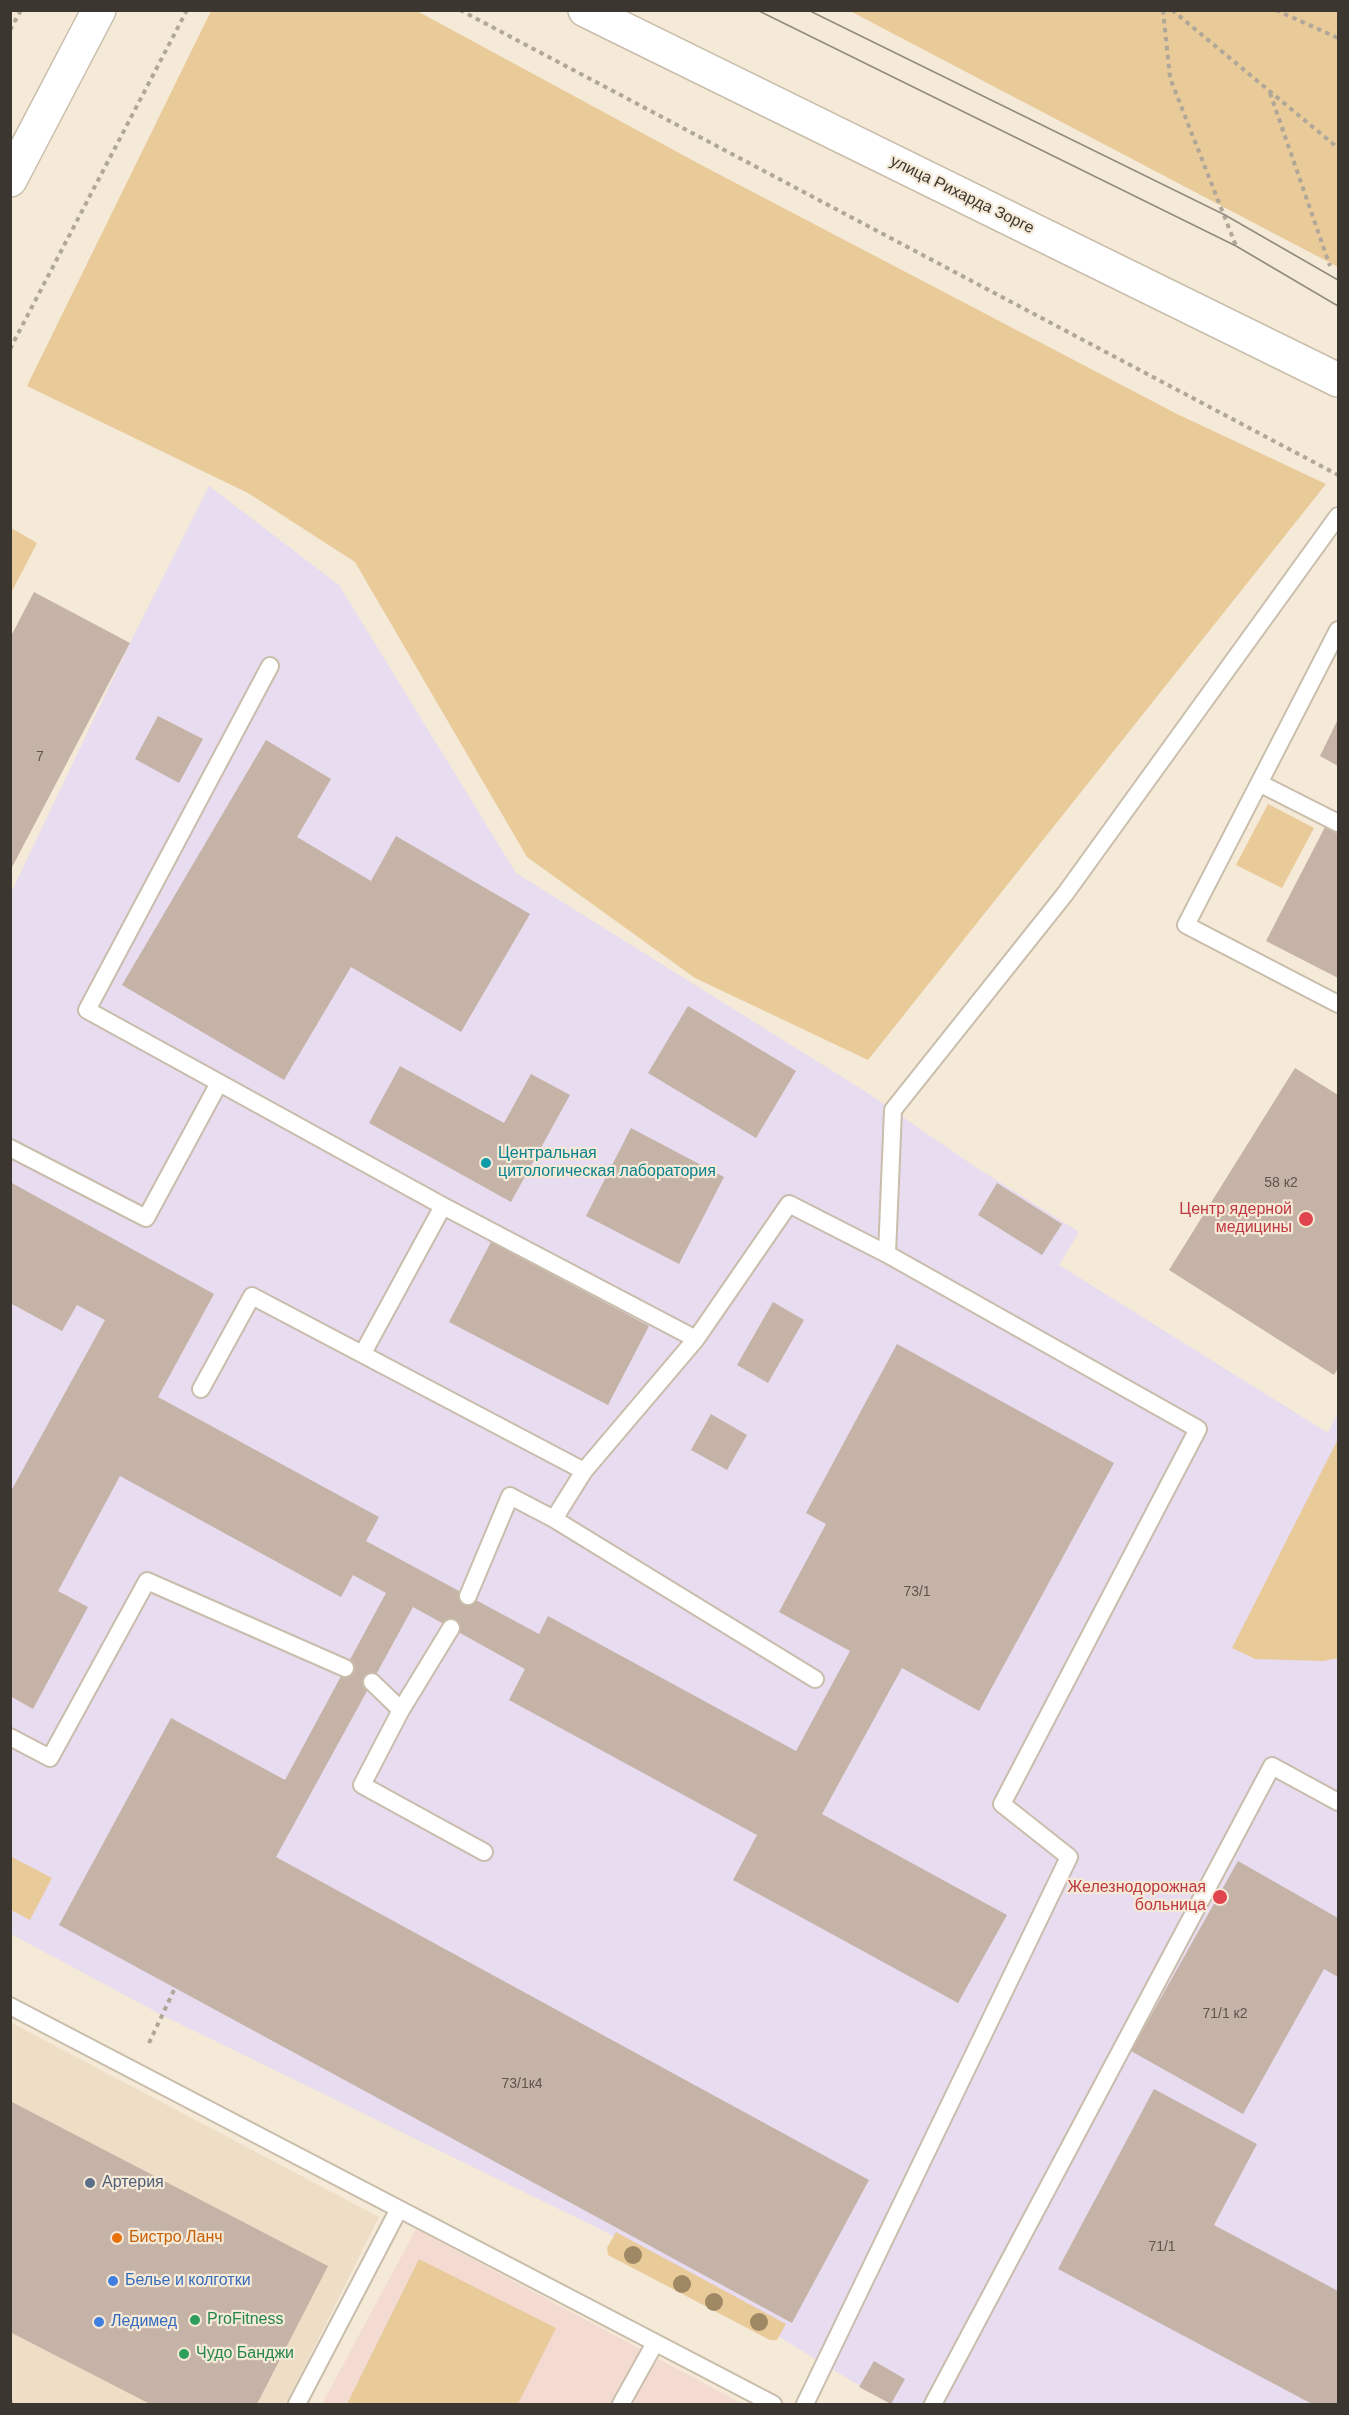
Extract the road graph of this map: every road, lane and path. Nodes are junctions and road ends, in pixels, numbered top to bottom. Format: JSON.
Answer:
{"nodes":[{"id":1,"x":21,"y":10,"type":"edge"},
{"id":2,"x":99,"y":10,"type":"edge"},
{"id":3,"x":187,"y":10,"type":"edge"},
{"id":4,"x":460,"y":10,"type":"edge"},
{"id":5,"x":585,"y":10,"type":"edge"},
{"id":6,"x":1163,"y":10,"type":"edge"},
{"id":7,"x":1172,"y":10,"type":"edge"},
{"id":8,"x":1276,"y":10,"type":"edge"},
{"id":9,"x":10,"y":30,"type":"edge"},
{"id":10,"x":1338,"y":38,"type":"edge"},
{"id":11,"x":1270,"y":93,"type":"junction"},
{"id":12,"x":1338,"y":148,"type":"edge"},
{"id":13,"x":10,"y":180,"type":"edge"},
{"id":14,"x":1236,"y":246,"type":"dead end"},
{"id":15,"x":1330,"y":266,"type":"dead end"},
{"id":16,"x":10,"y":349,"type":"edge"},
{"id":17,"x":1338,"y":380,"type":"edge"},
{"id":18,"x":1338,"y":475,"type":"edge"},
{"id":19,"x":1338,"y":516,"type":"edge"},
{"id":20,"x":1338,"y":630,"type":"edge"},
{"id":21,"x":270,"y":666,"type":"dead end"},
{"id":22,"x":1259,"y":783,"type":"junction"},
{"id":23,"x":1338,"y":823,"type":"edge"},
{"id":24,"x":1338,"y":1004,"type":"edge"},
{"id":25,"x":219,"y":1083,"type":"junction"},
{"id":26,"x":10,"y":1148,"type":"edge"},
{"id":27,"x":443,"y":1206,"type":"junction"},
{"id":28,"x":887,"y":1254,"type":"junction"},
{"id":29,"x":696,"y":1339,"type":"junction"},
{"id":30,"x":363,"y":1353,"type":"junction"},
{"id":31,"x":201,"y":1389,"type":"dead end"},
{"id":32,"x":584,"y":1471,"type":"junction"},
{"id":33,"x":554,"y":1519,"type":"junction"},
{"id":34,"x":468,"y":1596,"type":"dead end"},
{"id":35,"x":451,"y":1628,"type":"dead end"},
{"id":36,"x":345,"y":1668,"type":"dead end"},
{"id":37,"x":815,"y":1679,"type":"dead end"},
{"id":38,"x":372,"y":1682,"type":"dead end"},
{"id":39,"x":401,"y":1710,"type":"junction"},
{"id":40,"x":10,"y":1737,"type":"edge"},
{"id":41,"x":1338,"y":1802,"type":"edge"},
{"id":42,"x":484,"y":1852,"type":"dead end"},
{"id":43,"x":175,"y":1988,"type":"dead end"},
{"id":44,"x":10,"y":2006,"type":"edge"},
{"id":45,"x":136,"y":2071,"type":"junction"},
{"id":46,"x":399,"y":2209,"type":"junction"},
{"id":47,"x":655,"y":2343,"type":"junction"},
{"id":48,"x":297,"y":2404,"type":"edge"},
{"id":49,"x":621,"y":2404,"type":"edge"},
{"id":50,"x":773,"y":2404,"type":"edge"},
{"id":51,"x":805,"y":2404,"type":"edge"},
{"id":52,"x":933,"y":2404,"type":"edge"}],
"edges":[{"from":1,"to":9,"type":"path"},
{"from":2,"to":13,"type":"street"},
{"from":3,"to":16,"type":"path"},
{"from":4,"to":18,"type":"path"},
{"from":5,"to":17,"type":"street","name":"улица Рихарда Зорге"},
{"from":6,"to":14,"type":"path"},
{"from":7,"to":11,"type":"path"},
{"from":8,"to":10,"type":"path"},
{"from":11,"to":12,"type":"path"},
{"from":11,"to":15,"type":"path"},
{"from":19,"to":28,"type":"lane"},
{"from":20,"to":22,"type":"lane"},
{"from":21,"to":25,"type":"lane"},
{"from":22,"to":23,"type":"lane"},
{"from":22,"to":24,"type":"lane"},
{"from":25,"to":26,"type":"lane"},
{"from":25,"to":27,"type":"lane"},
{"from":27,"to":29,"type":"lane"},
{"from":27,"to":30,"type":"lane"},
{"from":28,"to":29,"type":"lane"},
{"from":28,"to":51,"type":"lane"},
{"from":29,"to":32,"type":"lane"},
{"from":30,"to":31,"type":"lane"},
{"from":30,"to":32,"type":"lane"},
{"from":32,"to":33,"type":"lane"},
{"from":33,"to":34,"type":"lane"},
{"from":33,"to":37,"type":"lane"},
{"from":35,"to":39,"type":"lane"},
{"from":36,"to":40,"type":"lane"},
{"from":38,"to":39,"type":"lane"},
{"from":39,"to":42,"type":"lane"},
{"from":41,"to":52,"type":"lane"},
{"from":43,"to":45,"type":"path"},
{"from":44,"to":45,"type":"lane"},
{"from":45,"to":46,"type":"lane"},
{"from":46,"to":47,"type":"lane"},
{"from":46,"to":48,"type":"lane"},
{"from":47,"to":49,"type":"lane"},
{"from":47,"to":50,"type":"lane"}]}
